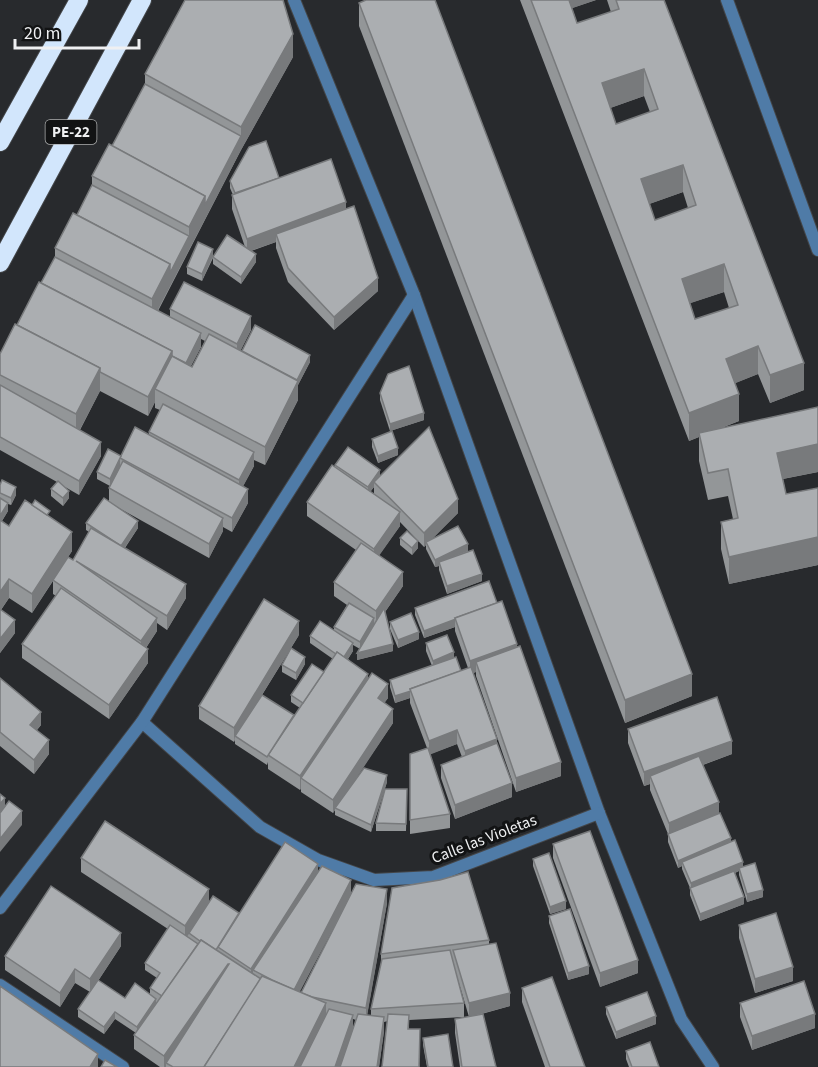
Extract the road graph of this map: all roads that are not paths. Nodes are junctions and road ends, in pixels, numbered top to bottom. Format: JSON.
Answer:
{"nodes":[{"id":1,"x":79,"y":0,"type":"edge"},
{"id":2,"x":142,"y":0,"type":"edge"},
{"id":3,"x":294,"y":0,"type":"edge"},
{"id":4,"x":728,"y":0,"type":"edge"},
{"id":5,"x":0,"y":142,"type":"edge"},
{"id":6,"x":818,"y":250,"type":"edge"},
{"id":7,"x":0,"y":263,"type":"edge"},
{"id":8,"x":414,"y":295,"type":"junction"},
{"id":9,"x":142,"y":722,"type":"junction"},
{"id":10,"x":599,"y":813,"type":"junction"},
{"id":11,"x":0,"y":908,"type":"edge"},
{"id":12,"x":0,"y":985,"type":"edge"},
{"id":13,"x":123,"y":1067,"type":"edge"},
{"id":14,"x":713,"y":1067,"type":"edge"}],
"edges":[{"from":1,"to":5,"type":"highway"},
{"from":2,"to":7,"type":"highway","number":"PE-22"},
{"from":3,"to":8,"type":"street"},
{"from":4,"to":6,"type":"street"},
{"from":8,"to":9,"type":"street"},
{"from":8,"to":10,"type":"street"},
{"from":9,"to":10,"type":"street","name":"Calle las Violetas"},
{"from":9,"to":11,"type":"street"},
{"from":10,"to":14,"type":"street"},
{"from":12,"to":13,"type":"street"}]}
